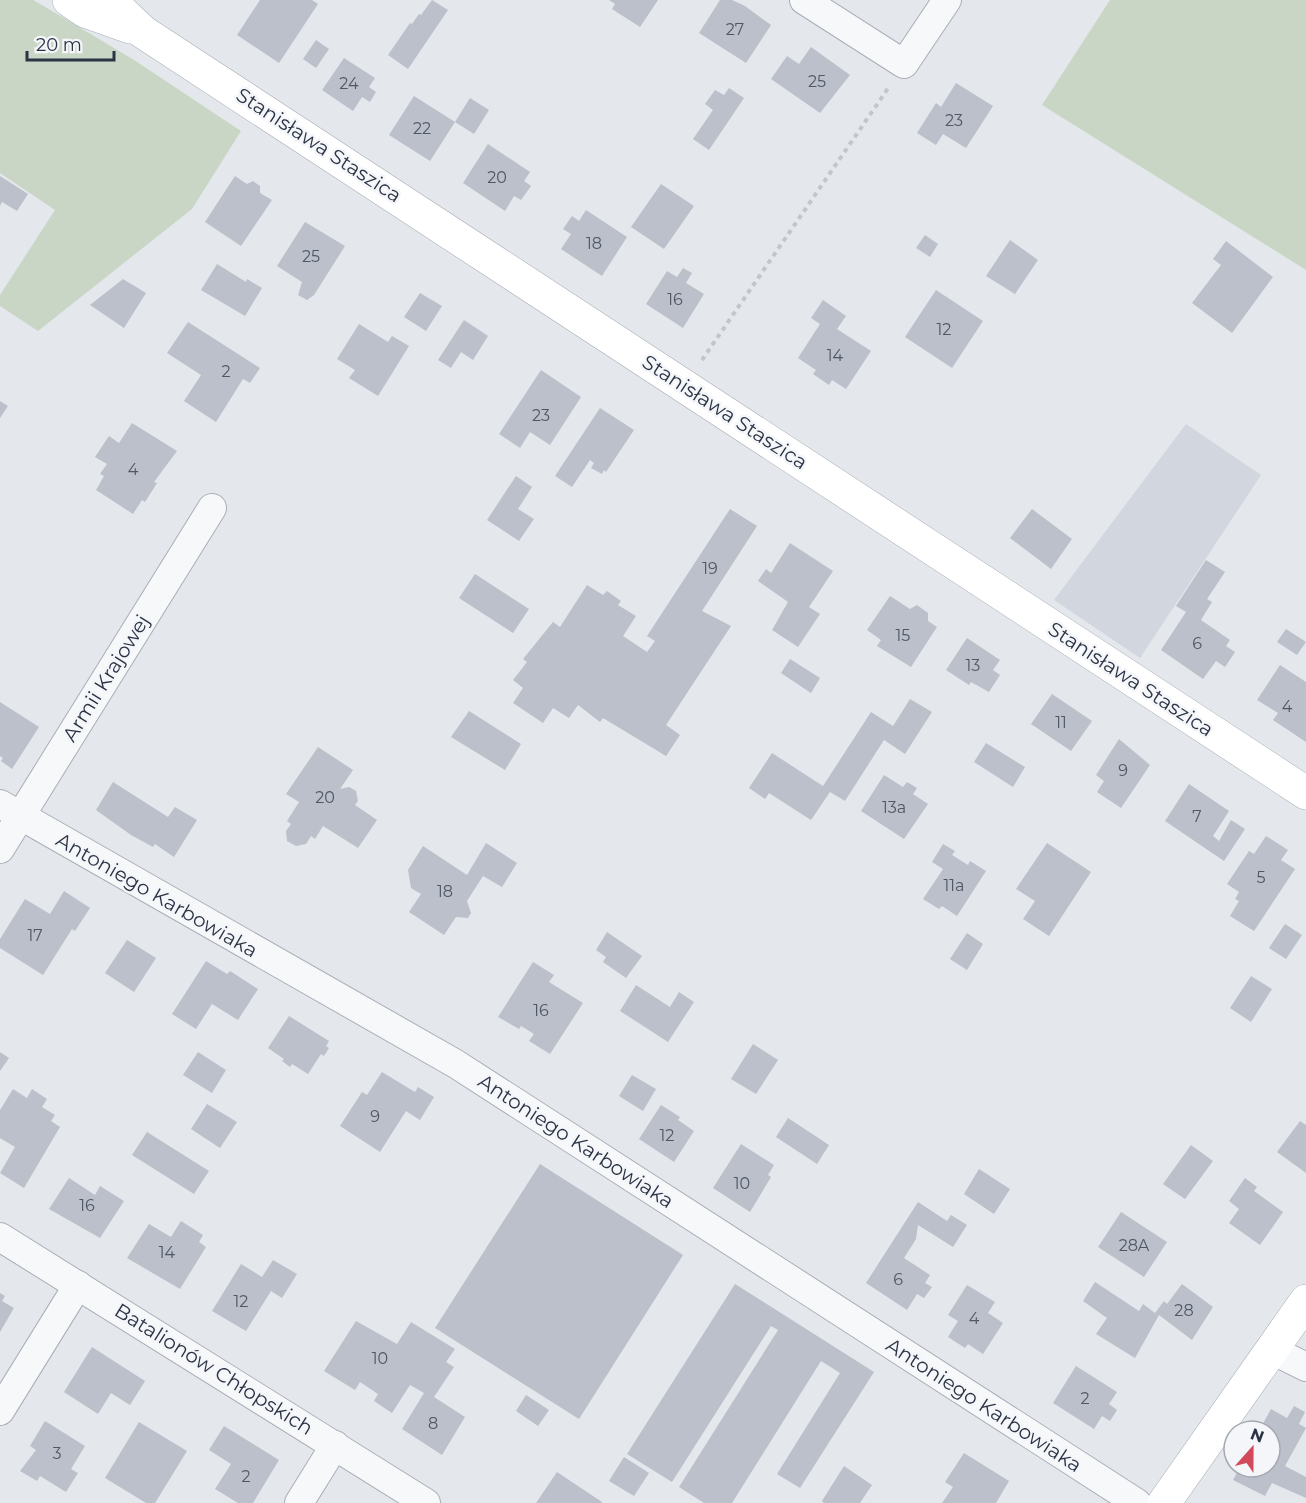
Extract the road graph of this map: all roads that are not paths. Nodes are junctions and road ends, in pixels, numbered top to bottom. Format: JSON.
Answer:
{"nodes":[{"id":1,"x":69,"y":0,"type":"edge"},
{"id":2,"x":109,"y":0,"type":"edge"},
{"id":3,"x":804,"y":0,"type":"edge"},
{"id":4,"x":947,"y":0,"type":"edge"},
{"id":5,"x":143,"y":32,"type":"junction"},
{"id":6,"x":212,"y":508,"type":"dead end"},
{"id":7,"x":1306,"y":793,"type":"edge"},
{"id":8,"x":10,"y":810,"type":"edge"},
{"id":9,"x":0,"y":849,"type":"edge"},
{"id":10,"x":0,"y":1237,"type":"edge"},
{"id":11,"x":78,"y":1285,"type":"junction"},
{"id":12,"x":1306,"y":1301,"type":"edge"},
{"id":13,"x":1270,"y":1350,"type":"junction"},
{"id":14,"x":1306,"y":1367,"type":"edge"},
{"id":15,"x":0,"y":1411,"type":"edge"},
{"id":16,"x":335,"y":1445,"type":"junction"},
{"id":17,"x":299,"y":1503,"type":"edge"},
{"id":18,"x":426,"y":1503,"type":"edge"},
{"id":19,"x":1137,"y":1503,"type":"edge"},
{"id":20,"x":1164,"y":1503,"type":"edge"}],
"edges":[{"from":1,"to":5,"type":"street","name":"Stanisława Staszica"},
{"from":2,"to":5,"type":"street","name":"Stanisława Staszica"},
{"from":3,"to":4,"type":"street"},
{"from":5,"to":7,"type":"street","name":"Stanisława Staszica"},
{"from":6,"to":8,"type":"street","name":"Armii Krajowej"},
{"from":8,"to":9,"type":"street","name":"Armii Krajowej"},
{"from":8,"to":19,"type":"street","name":"Antoniego Karbowiaka"},
{"from":10,"to":11,"type":"street","name":"Batalionów Chłopskich"},
{"from":11,"to":15,"type":"street"},
{"from":11,"to":16,"type":"street","name":"Batalionów Chłopskich"},
{"from":12,"to":13,"type":"street"},
{"from":13,"to":14,"type":"street"},
{"from":13,"to":20,"type":"street"},
{"from":16,"to":17,"type":"street"},
{"from":16,"to":18,"type":"street","name":"Batalionów Chłopskich"}]}
